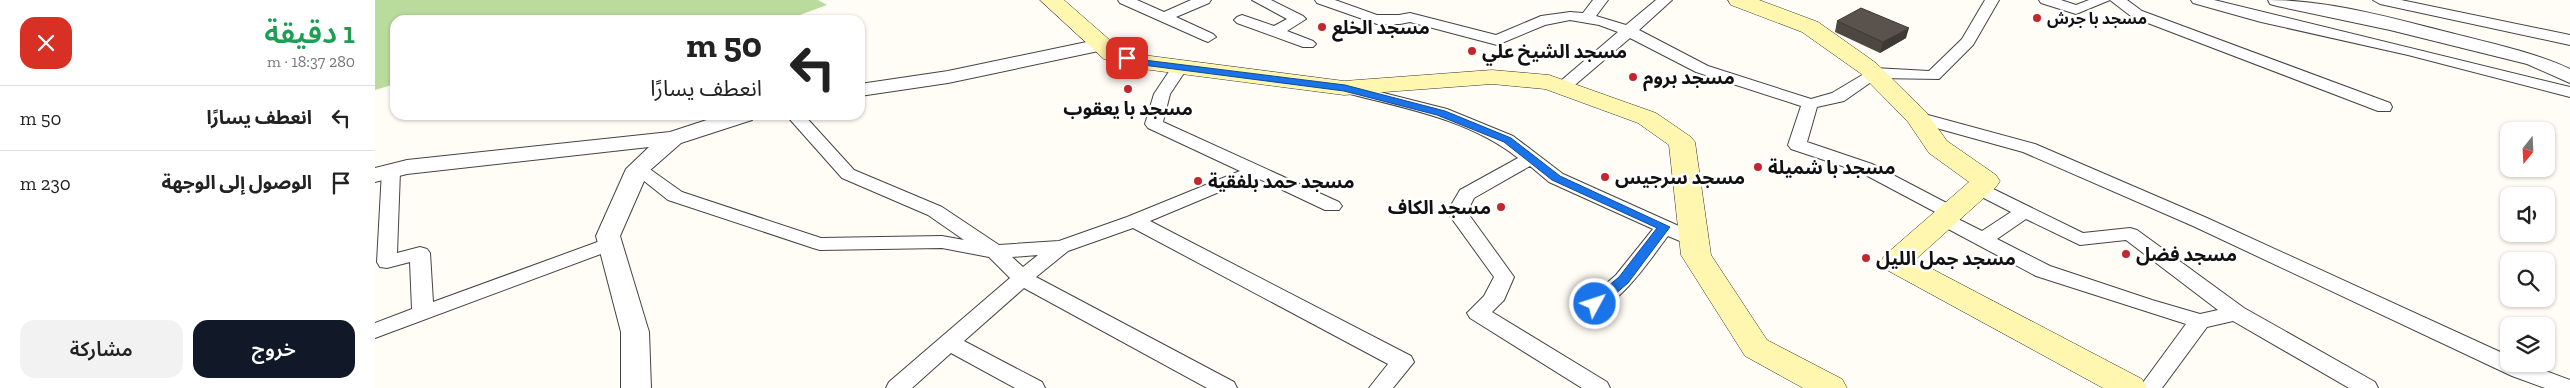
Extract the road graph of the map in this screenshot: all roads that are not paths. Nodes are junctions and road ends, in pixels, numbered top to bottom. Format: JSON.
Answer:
{"nodes":[{"id":1,"x":1051,"y":0,"type":"edge"},
{"id":2,"x":1125,"y":0,"type":"edge"},
{"id":3,"x":1203,"y":0,"type":"edge"},
{"id":4,"x":1258,"y":0,"type":"edge"},
{"id":5,"x":1266,"y":0,"type":"edge"},
{"id":6,"x":1322,"y":0,"type":"edge"},
{"id":7,"x":1601,"y":0,"type":"edge"},
{"id":8,"x":1665,"y":0,"type":"edge"},
{"id":9,"x":1739,"y":0,"type":"edge"},
{"id":10,"x":1992,"y":0,"type":"edge"},
{"id":11,"x":2046,"y":0,"type":"edge"},
{"id":12,"x":2103,"y":0,"type":"edge"},
{"id":13,"x":2117,"y":0,"type":"edge"},
{"id":14,"x":2198,"y":0,"type":"edge"},
{"id":15,"x":2277,"y":0,"type":"edge"},
{"id":16,"x":2380,"y":0,"type":"edge"},
{"id":17,"x":2463,"y":0,"type":"edge"},
{"id":18,"x":1164,"y":17,"type":"junction"},
{"id":19,"x":2465,"y":18,"type":"junction"},
{"id":20,"x":1585,"y":19,"type":"junction"},
{"id":21,"x":1242,"y":20,"type":"dead end"},
{"id":22,"x":1628,"y":31,"type":"junction"},
{"id":23,"x":1275,"y":32,"type":"junction"},
{"id":24,"x":1208,"y":37,"type":"dead end"},
{"id":25,"x":2570,"y":40,"type":"edge"},
{"id":26,"x":1308,"y":44,"type":"dead end"},
{"id":27,"x":1101,"y":45,"type":"junction"},
{"id":28,"x":1180,"y":67,"type":"junction"},
{"id":29,"x":1874,"y":73,"type":"junction"},
{"id":30,"x":2570,"y":77,"type":"edge"},
{"id":31,"x":1563,"y":87,"type":"junction"},
{"id":32,"x":1345,"y":88,"type":"junction"},
{"id":33,"x":865,"y":89,"type":"edge"},
{"id":34,"x":2570,"y":92,"type":"edge"},
{"id":35,"x":1810,"y":104,"type":"junction"},
{"id":36,"x":2384,"y":107,"type":"dead end"},
{"id":37,"x":1917,"y":117,"type":"junction"},
{"id":38,"x":729,"y":120,"type":"edge"},
{"id":39,"x":799,"y":120,"type":"edge"},
{"id":40,"x":673,"y":138,"type":"junction"},
{"id":41,"x":1531,"y":158,"type":"junction"},
{"id":42,"x":638,"y":169,"type":"junction"},
{"id":43,"x":1255,"y":171,"type":"junction"},
{"id":44,"x":383,"y":173,"type":"edge"},
{"id":45,"x":1979,"y":188,"type":"junction"},
{"id":46,"x":1332,"y":206,"type":"dead end"},
{"id":47,"x":2025,"y":211,"type":"junction"},
{"id":48,"x":1948,"y":216,"type":"junction"},
{"id":49,"x":1135,"y":221,"type":"junction"},
{"id":50,"x":1664,"y":227,"type":"junction"},
{"id":51,"x":1694,"y":240,"type":"junction"},
{"id":52,"x":1983,"y":240,"type":"junction"},
{"id":53,"x":611,"y":244,"type":"junction"},
{"id":54,"x":1061,"y":247,"type":"junction"},
{"id":55,"x":995,"y":252,"type":"junction"},
{"id":56,"x":1022,"y":278,"type":"junction"},
{"id":57,"x":1595,"y":304,"type":"dead end"},
{"id":58,"x":423,"y":313,"type":"junction"},
{"id":59,"x":2236,"y":313,"type":"junction"},
{"id":60,"x":2200,"y":321,"type":"junction"},
{"id":61,"x":375,"y":331,"type":"edge"},
{"id":62,"x":949,"y":342,"type":"junction"},
{"id":63,"x":2500,"y":361,"type":"edge"},
{"id":64,"x":2524,"y":372,"type":"edge"},
{"id":65,"x":2534,"y":372,"type":"edge"},
{"id":66,"x":2570,"y":377,"type":"edge"},
{"id":67,"x":1819,"y":386,"type":"edge"},
{"id":68,"x":1596,"y":387,"type":"edge"},
{"id":69,"x":636,"y":388,"type":"edge"},
{"id":70,"x":897,"y":388,"type":"edge"},
{"id":71,"x":1034,"y":388,"type":"edge"},
{"id":72,"x":1226,"y":388,"type":"edge"},
{"id":73,"x":1380,"y":388,"type":"edge"},
{"id":74,"x":2129,"y":388,"type":"edge"},
{"id":75,"x":2150,"y":388,"type":"edge"},
{"id":76,"x":2367,"y":388,"type":"edge"},
{"id":77,"x":2568,"y":388,"type":"edge"}],
"edges":[{"from":1,"to":27,"type":"main road"},
{"from":2,"to":18,"type":"street"},
{"from":3,"to":18,"type":"street"},
{"from":4,"to":5,"type":"street"},
{"from":4,"to":23,"type":"street"},
{"from":6,"to":20,"type":"street"},
{"from":7,"to":20,"type":"street"},
{"from":8,"to":22,"type":"street"},
{"from":9,"to":29,"type":"main road"},
{"from":10,"to":29,"type":"street"},
{"from":11,"to":12,"type":"street"},
{"from":13,"to":36,"type":"street"},
{"from":14,"to":34,"type":"street"},
{"from":15,"to":30,"type":"street"},
{"from":16,"to":19,"type":"street"},
{"from":17,"to":19,"type":"street"},
{"from":18,"to":24,"type":"street"},
{"from":19,"to":25,"type":"street"},
{"from":20,"to":22,"type":"street"},
{"from":21,"to":23,"type":"street"},
{"from":22,"to":31,"type":"street"},
{"from":22,"to":35,"type":"street"},
{"from":23,"to":26,"type":"street"},
{"from":27,"to":28,"type":"main road"},
{"from":27,"to":33,"type":"street"},
{"from":28,"to":32,"type":"main road"},
{"from":28,"to":43,"type":"street"},
{"from":29,"to":35,"type":"street"},
{"from":29,"to":37,"type":"main road"},
{"from":31,"to":32,"type":"main road"},
{"from":31,"to":51,"type":"main road"},
{"from":32,"to":41,"type":"street"},
{"from":35,"to":48,"type":"street"},
{"from":37,"to":45,"type":"main road"},
{"from":37,"to":63,"type":"street"},
{"from":38,"to":40,"type":"street"},
{"from":39,"to":55,"type":"street"},
{"from":40,"to":42,"type":"street"},
{"from":40,"to":44,"type":"street"},
{"from":41,"to":50,"type":"street"},
{"from":41,"to":68,"type":"street"},
{"from":42,"to":53,"type":"street"},
{"from":42,"to":55,"type":"street"},
{"from":43,"to":46,"type":"street"},
{"from":43,"to":49,"type":"street"},
{"from":44,"to":58,"type":"street"},
{"from":45,"to":47,"type":"street"},
{"from":45,"to":48,"type":"main road"},
{"from":47,"to":52,"type":"street"},
{"from":47,"to":59,"type":"street"},
{"from":48,"to":52,"type":"street"},
{"from":48,"to":74,"type":"main road"},
{"from":49,"to":54,"type":"street"},
{"from":49,"to":73,"type":"street"},
{"from":50,"to":51,"type":"street"},
{"from":50,"to":57,"type":"street"},
{"from":51,"to":67,"type":"main road"},
{"from":52,"to":60,"type":"street"},
{"from":53,"to":58,"type":"street"},
{"from":53,"to":69,"type":"street"},
{"from":54,"to":55,"type":"street"},
{"from":54,"to":56,"type":"street"},
{"from":55,"to":56,"type":"street"},
{"from":56,"to":62,"type":"street"},
{"from":56,"to":72,"type":"street"},
{"from":58,"to":61,"type":"street"},
{"from":59,"to":60,"type":"street"},
{"from":59,"to":76,"type":"street"},
{"from":60,"to":75,"type":"street"},
{"from":62,"to":70,"type":"street"},
{"from":62,"to":71,"type":"street"},
{"from":64,"to":77,"type":"street"},
{"from":65,"to":66,"type":"street"}]}
